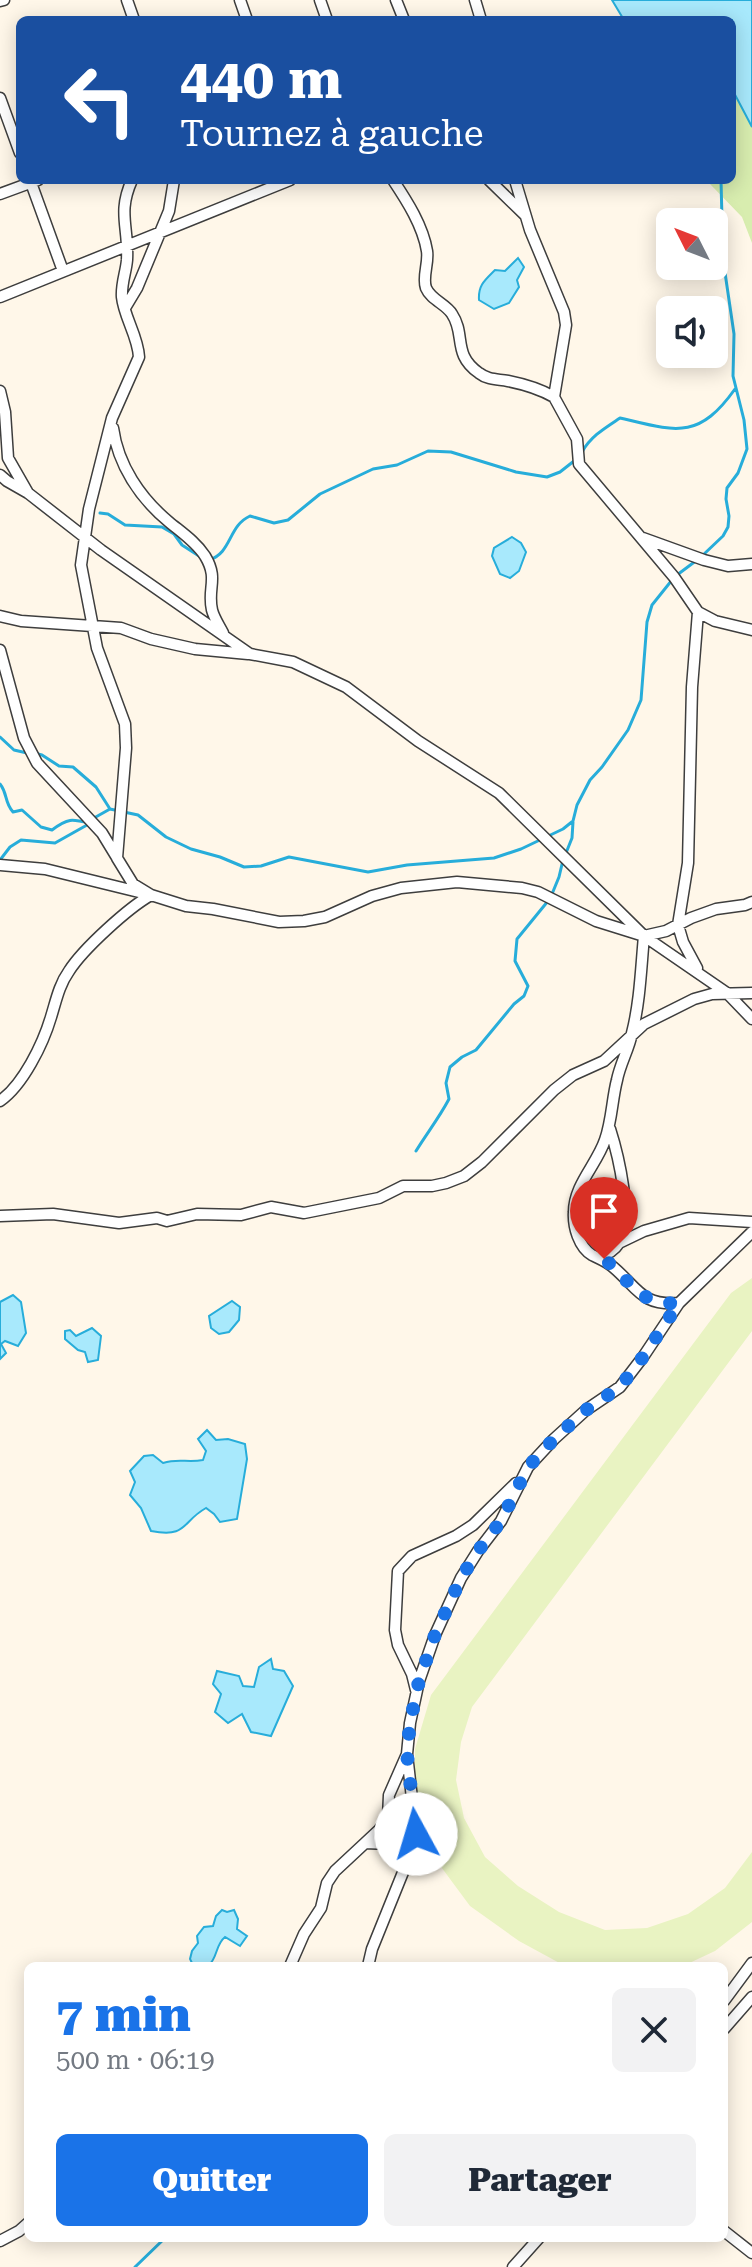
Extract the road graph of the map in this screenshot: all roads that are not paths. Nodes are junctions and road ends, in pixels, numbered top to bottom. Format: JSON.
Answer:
{"nodes":[{"id":1,"x":0,"y":98,"type":"edge"},
{"id":2,"x":16,"y":142,"type":"edge"},
{"id":3,"x":25,"y":184,"type":"edge"},
{"id":4,"x":34,"y":184,"type":"edge"},
{"id":5,"x":131,"y":184,"type":"edge"},
{"id":6,"x":173,"y":184,"type":"edge"},
{"id":7,"x":280,"y":184,"type":"edge"},
{"id":8,"x":396,"y":184,"type":"edge"},
{"id":9,"x":493,"y":184,"type":"edge"},
{"id":10,"x":516,"y":184,"type":"edge"},
{"id":11,"x":0,"y":194,"type":"edge"},
{"id":12,"x":526,"y":216,"type":"junction"},
{"id":13,"x":161,"y":231,"type":"junction"},
{"id":14,"x":127,"y":245,"type":"junction"},
{"id":15,"x":63,"y":271,"type":"junction"},
{"id":16,"x":0,"y":297,"type":"edge"},
{"id":17,"x":125,"y":308,"type":"junction"},
{"id":18,"x":0,"y":391,"type":"edge"},
{"id":19,"x":554,"y":397,"type":"junction"},
{"id":20,"x":112,"y":418,"type":"junction"},
{"id":21,"x":0,"y":475,"type":"edge"},
{"id":22,"x":28,"y":493,"type":"junction"},
{"id":23,"x":84,"y":536,"type":"junction"},
{"id":24,"x":639,"y":536,"type":"junction"},
{"id":25,"x":752,"y":564,"type":"edge"},
{"id":26,"x":698,"y":612,"type":"junction"},
{"id":27,"x":0,"y":616,"type":"edge"},
{"id":28,"x":92,"y":625,"type":"junction"},
{"id":29,"x":752,"y":630,"type":"edge"},
{"id":30,"x":224,"y":635,"type":"junction"},
{"id":31,"x":0,"y":650,"type":"edge"},
{"id":32,"x":250,"y":654,"type":"junction"},
{"id":33,"x":117,"y":858,"type":"junction"},
{"id":34,"x":0,"y":865,"type":"edge"},
{"id":35,"x":151,"y":895,"type":"junction"},
{"id":36,"x":752,"y":902,"type":"edge"},
{"id":37,"x":678,"y":925,"type":"junction"},
{"id":38,"x":644,"y":936,"type":"junction"},
{"id":39,"x":703,"y":976,"type":"junction"},
{"id":40,"x":727,"y":993,"type":"junction"},
{"id":41,"x":752,"y":993,"type":"edge"},
{"id":42,"x":752,"y":1019,"type":"edge"},
{"id":43,"x":633,"y":1033,"type":"junction"},
{"id":44,"x":0,"y":1101,"type":"edge"},
{"id":45,"x":609,"y":1127,"type":"junction"},
{"id":46,"x":0,"y":1216,"type":"edge"},
{"id":47,"x":752,"y":1222,"type":"edge"},
{"id":48,"x":752,"y":1232,"type":"edge"},
{"id":49,"x":619,"y":1243,"type":"junction"},
{"id":50,"x":598,"y":1257,"type":"junction"},
{"id":51,"x":679,"y":1303,"type":"junction"},
{"id":52,"x":520,"y":1479,"type":"junction"},
{"id":53,"x":417,"y":1692,"type":"junction"},
{"id":54,"x":407,"y":1754,"type":"junction"},
{"id":55,"x":365,"y":1843,"type":"junction"},
{"id":56,"x":414,"y":1845,"type":"junction"},
{"id":57,"x":292,"y":1962,"type":"edge"},
{"id":58,"x":369,"y":1962,"type":"edge"},
{"id":59,"x":752,"y":1963,"type":"edge"},
{"id":60,"x":728,"y":1996,"type":"edge"},
{"id":61,"x":752,"y":1997,"type":"edge"},
{"id":62,"x":728,"y":2024,"type":"edge"},
{"id":63,"x":24,"y":2227,"type":"edge"},
{"id":64,"x":728,"y":2234,"type":"edge"},
{"id":65,"x":0,"y":2241,"type":"edge"},
{"id":66,"x":535,"y":2242,"type":"edge"},
{"id":67,"x":752,"y":2253,"type":"edge"},
{"id":68,"x":513,"y":2267,"type":"edge"}],
"edges":[{"from":1,"to":2,"type":"street"},
{"from":3,"to":11,"type":"street"},
{"from":4,"to":15,"type":"street"},
{"from":5,"to":14,"type":"street"},
{"from":6,"to":13,"type":"street"},
{"from":7,"to":13,"type":"street"},
{"from":8,"to":19,"type":"street"},
{"from":9,"to":12,"type":"street"},
{"from":10,"to":12,"type":"street"},
{"from":12,"to":19,"type":"street"},
{"from":13,"to":14,"type":"street"},
{"from":13,"to":17,"type":"street"},
{"from":14,"to":15,"type":"street"},
{"from":14,"to":17,"type":"street"},
{"from":15,"to":16,"type":"street"},
{"from":17,"to":20,"type":"street"},
{"from":18,"to":22,"type":"street"},
{"from":19,"to":24,"type":"street"},
{"from":20,"to":23,"type":"street"},
{"from":20,"to":30,"type":"street"},
{"from":21,"to":22,"type":"street"},
{"from":22,"to":23,"type":"street"},
{"from":23,"to":28,"type":"street"},
{"from":23,"to":30,"type":"street"},
{"from":24,"to":25,"type":"street"},
{"from":24,"to":26,"type":"street"},
{"from":26,"to":29,"type":"street"},
{"from":26,"to":37,"type":"street"},
{"from":27,"to":28,"type":"street"},
{"from":28,"to":32,"type":"street"},
{"from":28,"to":33,"type":"street"},
{"from":30,"to":32,"type":"street"},
{"from":31,"to":33,"type":"street"},
{"from":32,"to":38,"type":"street"},
{"from":33,"to":35,"type":"street"},
{"from":34,"to":35,"type":"street"},
{"from":35,"to":38,"type":"street"},
{"from":35,"to":44,"type":"street"},
{"from":36,"to":37,"type":"street"},
{"from":37,"to":38,"type":"street"},
{"from":37,"to":39,"type":"street"},
{"from":38,"to":39,"type":"street"},
{"from":38,"to":43,"type":"street"},
{"from":39,"to":40,"type":"street"},
{"from":40,"to":41,"type":"street"},
{"from":40,"to":42,"type":"street"},
{"from":40,"to":43,"type":"street"},
{"from":43,"to":45,"type":"street"},
{"from":43,"to":46,"type":"street"},
{"from":45,"to":49,"type":"street"},
{"from":45,"to":50,"type":"street"},
{"from":47,"to":49,"type":"street"},
{"from":48,"to":51,"type":"street"},
{"from":49,"to":50,"type":"street"},
{"from":50,"to":51,"type":"street"},
{"from":51,"to":52,"type":"street"},
{"from":52,"to":53,"type":"street"},
{"from":52,"to":53,"type":"street"},
{"from":53,"to":54,"type":"street"},
{"from":54,"to":55,"type":"street"},
{"from":54,"to":56,"type":"street"},
{"from":55,"to":56,"type":"street"},
{"from":55,"to":57,"type":"street"},
{"from":56,"to":58,"type":"street"},
{"from":59,"to":60,"type":"street"},
{"from":61,"to":62,"type":"street"},
{"from":63,"to":65,"type":"street"},
{"from":64,"to":67,"type":"street"},
{"from":66,"to":68,"type":"street"}]}
